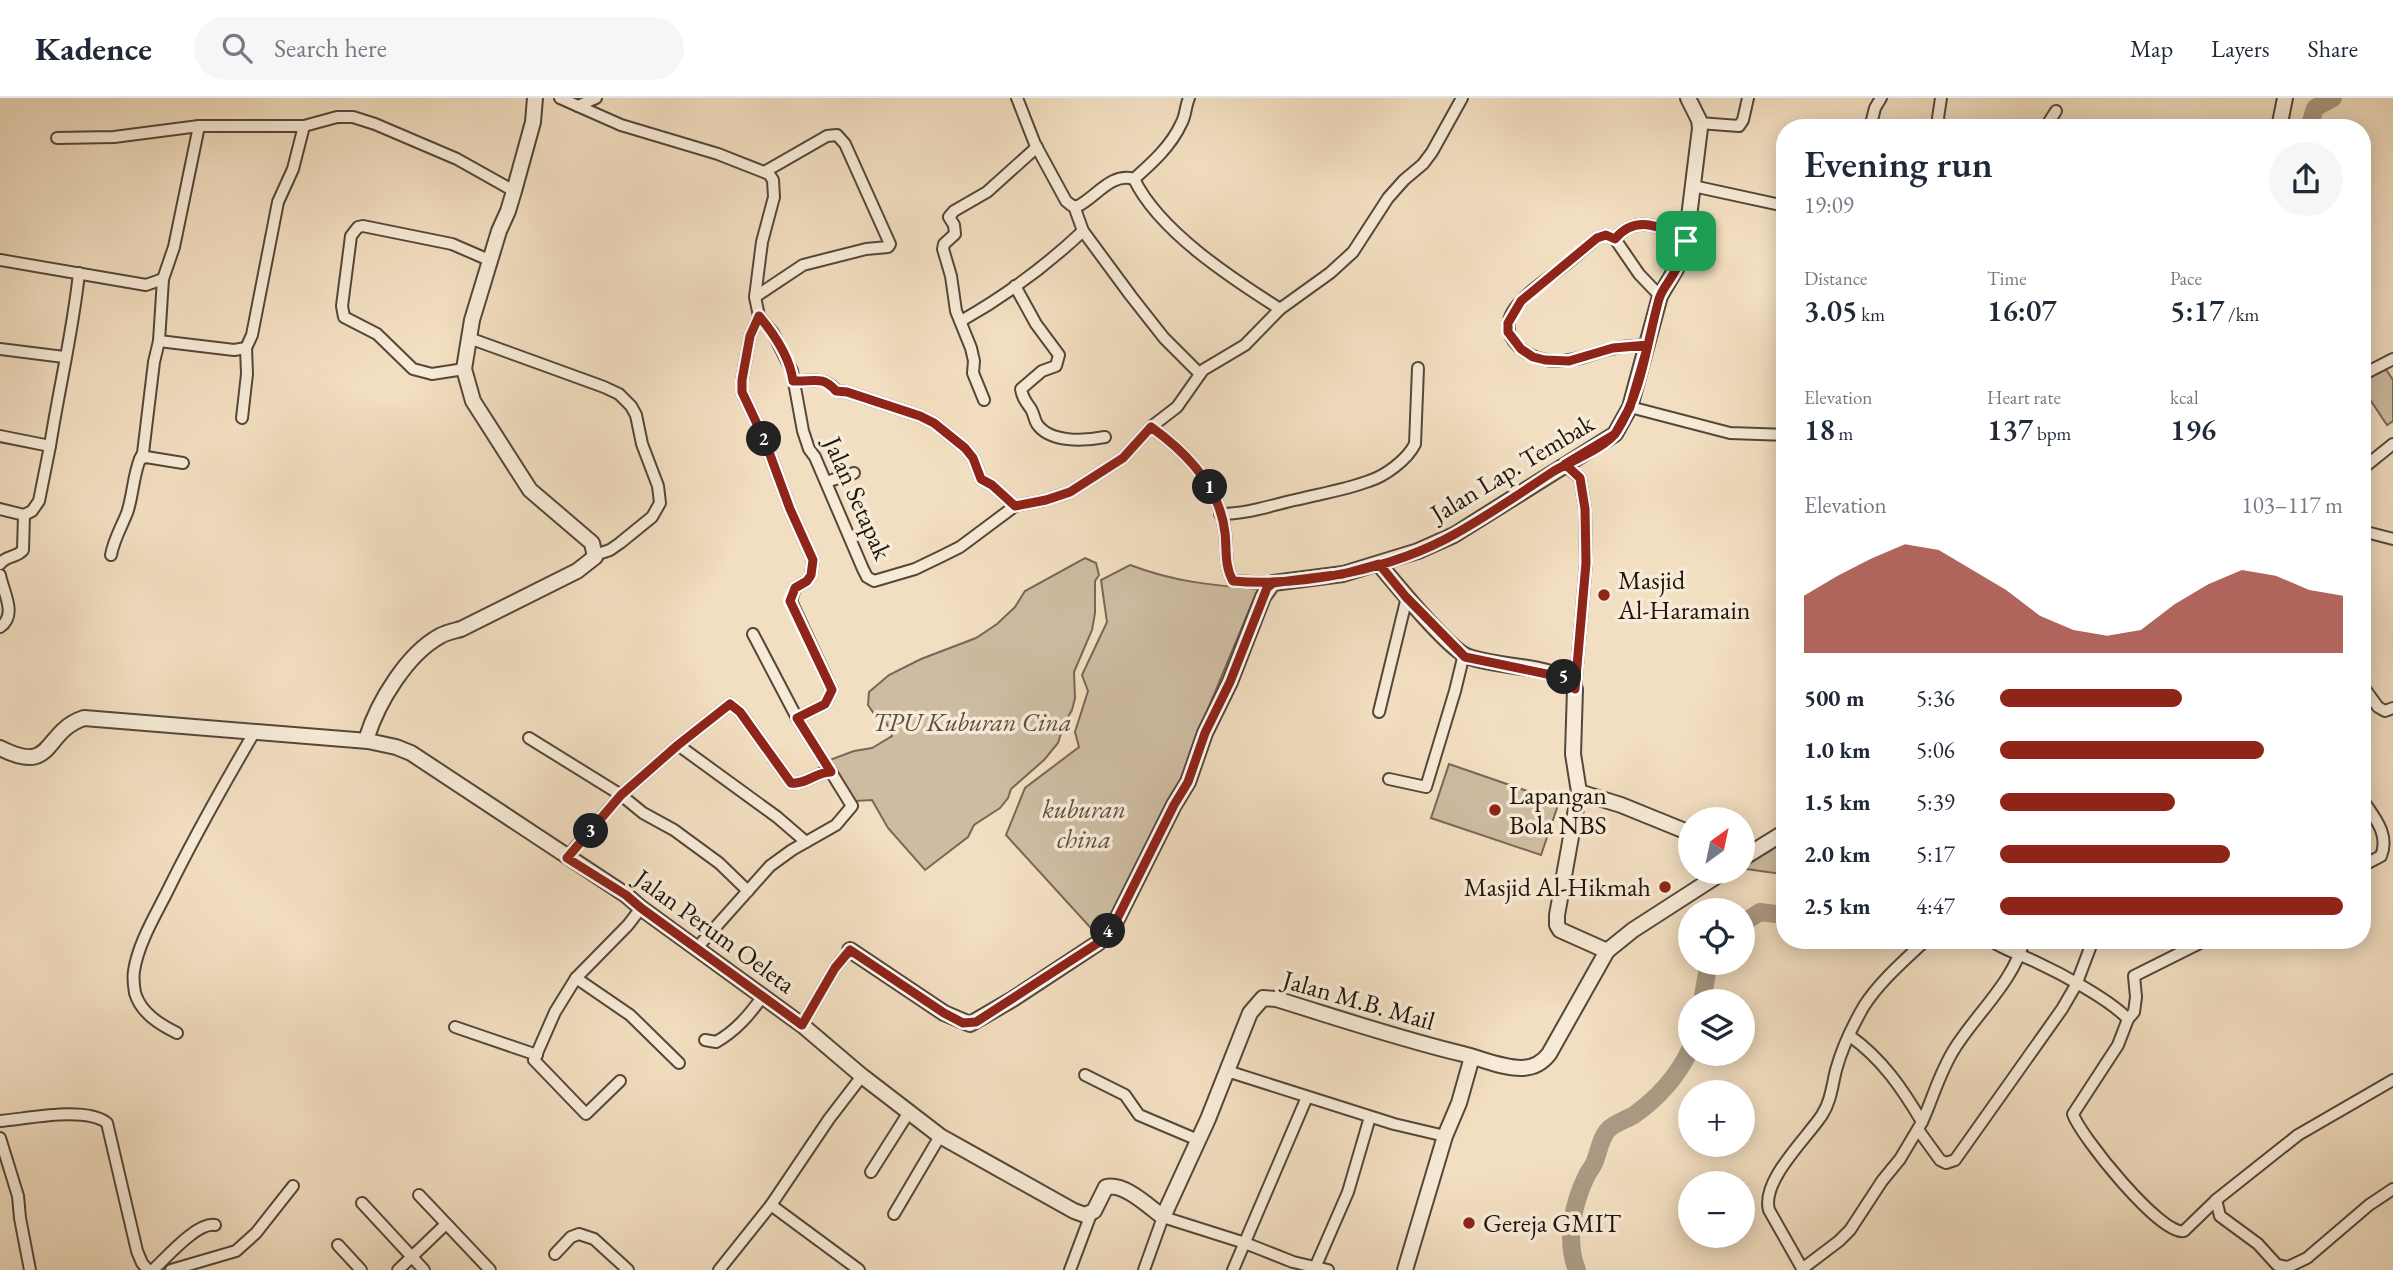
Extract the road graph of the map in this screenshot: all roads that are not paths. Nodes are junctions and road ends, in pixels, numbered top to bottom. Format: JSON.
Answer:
{"nodes":[{"id":1,"x":536,"y":98,"type":"edge"},
{"id":2,"x":560,"y":98,"type":"edge"},
{"id":3,"x":596,"y":98,"type":"edge"},
{"id":4,"x":1018,"y":98,"type":"edge"},
{"id":5,"x":1189,"y":98,"type":"edge"},
{"id":6,"x":1462,"y":98,"type":"edge"},
{"id":7,"x":1688,"y":98,"type":"edge"},
{"id":8,"x":1748,"y":98,"type":"edge"},
{"id":9,"x":1881,"y":98,"type":"edge"},
{"id":10,"x":1941,"y":98,"type":"edge"},
{"id":11,"x":2285,"y":98,"type":"edge"},
{"id":12,"x":578,"y":106,"type":"junction"},
{"id":13,"x":2056,"y":111,"type":"dead end"},
{"id":14,"x":1872,"y":119,"type":"edge"},
{"id":15,"x":1938,"y":119,"type":"edge"},
{"id":16,"x":2051,"y":119,"type":"edge"},
{"id":17,"x":2280,"y":119,"type":"edge"},
{"id":18,"x":1699,"y":123,"type":"junction"},
{"id":19,"x":198,"y":126,"type":"junction"},
{"id":20,"x":304,"y":126,"type":"junction"},
{"id":21,"x":57,"y":138,"type":"dead end"},
{"id":22,"x":1037,"y":147,"type":"junction"},
{"id":23,"x":766,"y":171,"type":"junction"},
{"id":24,"x":1134,"y":179,"type":"junction"},
{"id":25,"x":1693,"y":187,"type":"junction"},
{"id":26,"x":514,"y":191,"type":"junction"},
{"id":27,"x":1776,"y":204,"type":"edge"},
{"id":28,"x":1074,"y":206,"type":"junction"},
{"id":29,"x":1083,"y":231,"type":"junction"},
{"id":30,"x":1615,"y":239,"type":"junction"},
{"id":31,"x":1686,"y":241,"type":"junction"},
{"id":32,"x":0,"y":260,"type":"edge"},
{"id":33,"x":489,"y":260,"type":"junction"},
{"id":34,"x":79,"y":273,"type":"junction"},
{"id":35,"x":163,"y":279,"type":"junction"},
{"id":36,"x":1015,"y":286,"type":"junction"},
{"id":37,"x":1660,"y":296,"type":"junction"},
{"id":38,"x":755,"y":297,"type":"junction"},
{"id":39,"x":1280,"y":309,"type":"junction"},
{"id":40,"x":759,"y":316,"type":"junction"},
{"id":41,"x":961,"y":321,"type":"junction"},
{"id":42,"x":469,"y":338,"type":"junction"},
{"id":43,"x":159,"y":341,"type":"junction"},
{"id":44,"x":1648,"y":345,"type":"junction"},
{"id":45,"x":246,"y":348,"type":"junction"},
{"id":46,"x":0,"y":349,"type":"edge"},
{"id":47,"x":64,"y":357,"type":"junction"},
{"id":48,"x":2393,"y":359,"type":"edge"},
{"id":49,"x":1418,"y":368,"type":"dead end"},
{"id":50,"x":464,"y":369,"type":"junction"},
{"id":51,"x":2371,"y":370,"type":"edge"},
{"id":52,"x":1200,"y":374,"type":"junction"},
{"id":53,"x":793,"y":381,"type":"junction"},
{"id":54,"x":984,"y":400,"type":"dead end"},
{"id":55,"x":1630,"y":407,"type":"junction"},
{"id":56,"x":242,"y":418,"type":"dead end"},
{"id":57,"x":1151,"y":427,"type":"junction"},
{"id":58,"x":1776,"y":435,"type":"edge"},
{"id":59,"x":0,"y":436,"type":"edge"},
{"id":60,"x":1105,"y":437,"type":"dead end"},
{"id":61,"x":2393,"y":444,"type":"edge"},
{"id":62,"x":50,"y":446,"type":"junction"},
{"id":63,"x":140,"y":459,"type":"junction"},
{"id":64,"x":2371,"y":462,"type":"edge"},
{"id":65,"x":183,"y":463,"type":"dead end"},
{"id":66,"x":1565,"y":464,"type":"junction"},
{"id":67,"x":854,"y":474,"type":"dead end"},
{"id":68,"x":826,"y":482,"type":"junction"},
{"id":69,"x":1015,"y":506,"type":"junction"},
{"id":70,"x":0,"y":509,"type":"edge"},
{"id":71,"x":1220,"y":514,"type":"junction"},
{"id":72,"x":24,"y":515,"type":"junction"},
{"id":73,"x":2371,"y":533,"type":"edge"},
{"id":74,"x":2393,"y":539,"type":"edge"},
{"id":75,"x":111,"y":555,"type":"dead end"},
{"id":76,"x":595,"y":555,"type":"junction"},
{"id":77,"x":0,"y":564,"type":"edge"},
{"id":78,"x":1379,"y":564,"type":"junction"},
{"id":79,"x":0,"y":575,"type":"edge"},
{"id":80,"x":1273,"y":583,"type":"junction"},
{"id":81,"x":1406,"y":597,"type":"junction"},
{"id":82,"x":0,"y":627,"type":"edge"},
{"id":83,"x":753,"y":634,"type":"dead end"},
{"id":84,"x":1464,"y":654,"type":"junction"},
{"id":85,"x":1575,"y":689,"type":"junction"},
{"id":86,"x":2371,"y":697,"type":"edge"},
{"id":87,"x":2393,"y":708,"type":"edge"},
{"id":88,"x":1379,"y":712,"type":"dead end"},
{"id":89,"x":797,"y":718,"type":"junction"},
{"id":90,"x":255,"y":731,"type":"junction"},
{"id":91,"x":529,"y":737,"type":"dead end"},
{"id":92,"x":369,"y":741,"type":"junction"},
{"id":93,"x":678,"y":745,"type":"junction"},
{"id":94,"x":0,"y":748,"type":"edge"},
{"id":95,"x":831,"y":772,"type":"junction"},
{"id":96,"x":1389,"y":779,"type":"dead end"},
{"id":97,"x":1579,"y":792,"type":"junction"},
{"id":98,"x":621,"y":795,"type":"junction"},
{"id":99,"x":2371,"y":812,"type":"edge"},
{"id":100,"x":1678,"y":828,"type":"edge"},
{"id":101,"x":1776,"y":838,"type":"edge"},
{"id":102,"x":806,"y":842,"type":"junction"},
{"id":103,"x":1755,"y":851,"type":"edge"},
{"id":104,"x":567,"y":858,"type":"junction"},
{"id":105,"x":2371,"y":861,"type":"edge"},
{"id":106,"x":1704,"y":884,"type":"edge"},
{"id":107,"x":748,"y":891,"type":"junction"},
{"id":108,"x":641,"y":908,"type":"junction"},
{"id":109,"x":696,"y":949,"type":"junction"},
{"id":110,"x":1917,"y":949,"type":"edge"},
{"id":111,"x":2005,"y":949,"type":"edge"},
{"id":112,"x":2022,"y":949,"type":"edge"},
{"id":113,"x":2090,"y":949,"type":"edge"},
{"id":114,"x":2188,"y":949,"type":"edge"},
{"id":115,"x":850,"y":950,"type":"joint"},
{"id":116,"x":1606,"y":951,"type":"junction"},
{"id":117,"x":2020,"y":955,"type":"junction"},
{"id":118,"x":576,"y":978,"type":"junction"},
{"id":119,"x":2076,"y":985,"type":"junction"},
{"id":120,"x":763,"y":996,"type":"junction"},
{"id":121,"x":2128,"y":1018,"type":"junction"},
{"id":122,"x":802,"y":1025,"type":"junction"},
{"id":123,"x":455,"y":1027,"type":"dead end"},
{"id":124,"x":177,"y":1033,"type":"dead end"},
{"id":125,"x":1850,"y":1036,"type":"junction"},
{"id":126,"x":705,"y":1040,"type":"dead end"},
{"id":127,"x":537,"y":1055,"type":"junction"},
{"id":128,"x":1472,"y":1057,"type":"junction"},
{"id":129,"x":678,"y":1063,"type":"dead end"},
{"id":130,"x":1227,"y":1071,"type":"junction"},
{"id":131,"x":1085,"y":1075,"type":"dead end"},
{"id":132,"x":862,"y":1076,"type":"junction"},
{"id":133,"x":2393,"y":1080,"type":"edge"},
{"id":134,"x":620,"y":1081,"type":"dead end"},
{"id":135,"x":1307,"y":1097,"type":"junction"},
{"id":136,"x":909,"y":1112,"type":"junction"},
{"id":137,"x":1370,"y":1117,"type":"junction"},
{"id":138,"x":0,"y":1121,"type":"edge"},
{"id":139,"x":1920,"y":1126,"type":"junction"},
{"id":140,"x":940,"y":1136,"type":"junction"},
{"id":141,"x":1445,"y":1136,"type":"junction"},
{"id":142,"x":0,"y":1138,"type":"edge"},
{"id":143,"x":1198,"y":1140,"type":"junction"},
{"id":144,"x":871,"y":1172,"type":"dead end"},
{"id":145,"x":293,"y":1186,"type":"dead end"},
{"id":146,"x":2393,"y":1189,"type":"edge"},
{"id":147,"x":419,"y":1195,"type":"dead end"},
{"id":148,"x":2216,"y":1200,"type":"junction"},
{"id":149,"x":362,"y":1203,"type":"dead end"},
{"id":150,"x":771,"y":1205,"type":"junction"},
{"id":151,"x":894,"y":1214,"type":"dead end"},
{"id":152,"x":1091,"y":1214,"type":"junction"},
{"id":153,"x":1163,"y":1217,"type":"junction"},
{"id":154,"x":446,"y":1224,"type":"junction"},
{"id":155,"x":215,"y":1225,"type":"dead end"},
{"id":156,"x":1245,"y":1243,"type":"junction"},
{"id":157,"x":338,"y":1245,"type":"dead end"},
{"id":158,"x":555,"y":1254,"type":"dead end"},
{"id":159,"x":411,"y":1257,"type":"junction"},
{"id":160,"x":2307,"y":1258,"type":"junction"},
{"id":161,"x":1314,"y":1268,"type":"edge"},
{"id":162,"x":1802,"y":1269,"type":"edge"},
{"id":163,"x":30,"y":1270,"type":"edge"},
{"id":164,"x":151,"y":1270,"type":"edge"},
{"id":165,"x":171,"y":1270,"type":"edge"},
{"id":166,"x":361,"y":1270,"type":"edge"},
{"id":167,"x":398,"y":1270,"type":"edge"},
{"id":168,"x":424,"y":1270,"type":"edge"},
{"id":169,"x":490,"y":1270,"type":"edge"},
{"id":170,"x":628,"y":1270,"type":"edge"},
{"id":171,"x":719,"y":1270,"type":"edge"},
{"id":172,"x":859,"y":1270,"type":"edge"},
{"id":173,"x":1070,"y":1270,"type":"edge"},
{"id":174,"x":1144,"y":1270,"type":"edge"},
{"id":175,"x":1233,"y":1270,"type":"edge"},
{"id":176,"x":1328,"y":1270,"type":"edge"},
{"id":177,"x":1405,"y":1270,"type":"edge"},
{"id":178,"x":2312,"y":1270,"type":"edge"}],
"edges":[{"from":1,"to":26,"type":"street"},
{"from":2,"to":12,"type":"street"},
{"from":3,"to":12,"type":"street"},
{"from":4,"to":22,"type":"street"},
{"from":5,"to":24,"type":"street"},
{"from":6,"to":39,"type":"street","name":"Jalan Setapak"},
{"from":7,"to":18,"type":"street","name":"Jalan Lap. Tembak"},
{"from":8,"to":18,"type":"street"},
{"from":9,"to":14,"type":"street"},
{"from":10,"to":15,"type":"street"},
{"from":11,"to":17,"type":"street"},
{"from":12,"to":23,"type":"street"},
{"from":13,"to":16,"type":"street"},
{"from":18,"to":25,"type":"street","name":"Jalan Lap. Tembak"},
{"from":19,"to":20,"type":"street"},
{"from":19,"to":21,"type":"street"},
{"from":19,"to":35,"type":"street"},
{"from":20,"to":26,"type":"street"},
{"from":20,"to":45,"type":"street"},
{"from":22,"to":28,"type":"street"},
{"from":22,"to":41,"type":"street"},
{"from":23,"to":38,"type":"street","name":"Jalan Setapak"},
{"from":23,"to":38,"type":"street"},
{"from":24,"to":28,"type":"street"},
{"from":24,"to":39,"type":"street"},
{"from":25,"to":27,"type":"street"},
{"from":25,"to":31,"type":"street","name":"Jalan Lap. Tembak"},
{"from":26,"to":33,"type":"street"},
{"from":28,"to":29,"type":"street"},
{"from":29,"to":36,"type":"street"},
{"from":29,"to":52,"type":"street"},
{"from":30,"to":31,"type":"street"},
{"from":30,"to":37,"type":"street"},
{"from":30,"to":44,"type":"street"},
{"from":31,"to":37,"type":"street","name":"Jalan Lap. Tembak"},
{"from":32,"to":34,"type":"street"},
{"from":33,"to":42,"type":"street"},
{"from":33,"to":50,"type":"street"},
{"from":34,"to":35,"type":"street"},
{"from":34,"to":47,"type":"street"},
{"from":35,"to":43,"type":"street"},
{"from":36,"to":41,"type":"street"},
{"from":36,"to":60,"type":"street"},
{"from":37,"to":44,"type":"street","name":"Jalan Lap. Tembak"},
{"from":38,"to":40,"type":"street","name":"Jalan Setapak"},
{"from":39,"to":52,"type":"street","name":"Jalan Setapak"},
{"from":40,"to":53,"type":"street","name":"Jalan Setapak"},
{"from":40,"to":89,"type":"street"},
{"from":41,"to":54,"type":"street"},
{"from":42,"to":50,"type":"street"},
{"from":42,"to":76,"type":"street"},
{"from":43,"to":45,"type":"street"},
{"from":43,"to":63,"type":"street"},
{"from":44,"to":55,"type":"street","name":"Jalan Lap. Tembak"},
{"from":45,"to":56,"type":"street"},
{"from":46,"to":47,"type":"street"},
{"from":47,"to":62,"type":"street"},
{"from":48,"to":51,"type":"street"},
{"from":49,"to":71,"type":"street"},
{"from":50,"to":76,"type":"street"},
{"from":52,"to":57,"type":"street","name":"Jalan Setapak"},
{"from":53,"to":68,"type":"street","name":"Jalan Setapak"},
{"from":53,"to":69,"type":"street"},
{"from":55,"to":58,"type":"street"},
{"from":55,"to":66,"type":"street","name":"Jalan Lap. Tembak"},
{"from":57,"to":69,"type":"street","name":"Jalan Setapak"},
{"from":57,"to":71,"type":"street"},
{"from":59,"to":62,"type":"street"},
{"from":61,"to":64,"type":"street"},
{"from":62,"to":72,"type":"street"},
{"from":63,"to":65,"type":"street"},
{"from":63,"to":75,"type":"street"},
{"from":66,"to":78,"type":"street","name":"Jalan Lap. Tembak"},
{"from":66,"to":85,"type":"street"},
{"from":67,"to":68,"type":"street"},
{"from":68,"to":69,"type":"street","name":"Jalan Setapak"},
{"from":70,"to":72,"type":"street"},
{"from":71,"to":80,"type":"street"},
{"from":72,"to":77,"type":"street"},
{"from":73,"to":74,"type":"street"},
{"from":76,"to":92,"type":"street"},
{"from":78,"to":80,"type":"street","name":"Jalan Lap. Tembak"},
{"from":78,"to":81,"type":"street"},
{"from":79,"to":82,"type":"street"},
{"from":80,"to":115,"type":"street"},
{"from":81,"to":84,"type":"street"},
{"from":81,"to":88,"type":"street"},
{"from":83,"to":89,"type":"street"},
{"from":84,"to":85,"type":"street"},
{"from":84,"to":96,"type":"street"},
{"from":85,"to":97,"type":"street"},
{"from":86,"to":87,"type":"street"},
{"from":89,"to":95,"type":"street"},
{"from":90,"to":92,"type":"street","name":"Jalan Perum Oeleta"},
{"from":90,"to":94,"type":"street","name":"Jalan Perum Oeleta"},
{"from":90,"to":124,"type":"street"},
{"from":91,"to":98,"type":"street"},
{"from":92,"to":104,"type":"street","name":"Jalan Perum Oeleta"},
{"from":93,"to":95,"type":"street"},
{"from":93,"to":98,"type":"street"},
{"from":93,"to":102,"type":"street"},
{"from":95,"to":102,"type":"street"},
{"from":97,"to":100,"type":"street"},
{"from":97,"to":116,"type":"street"},
{"from":98,"to":104,"type":"street"},
{"from":98,"to":107,"type":"street"},
{"from":99,"to":105,"type":"street"},
{"from":101,"to":103,"type":"street"},
{"from":102,"to":107,"type":"street"},
{"from":104,"to":108,"type":"street","name":"Jalan Perum Oeleta"},
{"from":106,"to":116,"type":"street"},
{"from":107,"to":109,"type":"street"},
{"from":108,"to":109,"type":"street","name":"Jalan Perum Oeleta"},
{"from":108,"to":118,"type":"street"},
{"from":109,"to":120,"type":"street","name":"Jalan Perum Oeleta"},
{"from":110,"to":125,"type":"street"},
{"from":111,"to":117,"type":"street"},
{"from":112,"to":117,"type":"street"},
{"from":113,"to":119,"type":"street"},
{"from":114,"to":121,"type":"street"},
{"from":115,"to":122,"type":"street"},
{"from":116,"to":128,"type":"street"},
{"from":117,"to":119,"type":"street"},
{"from":117,"to":139,"type":"street"},
{"from":118,"to":127,"type":"street"},
{"from":118,"to":129,"type":"street"},
{"from":119,"to":121,"type":"street"},
{"from":119,"to":139,"type":"street"},
{"from":120,"to":122,"type":"street","name":"Jalan Perum Oeleta"},
{"from":120,"to":126,"type":"street"},
{"from":121,"to":148,"type":"street"},
{"from":122,"to":132,"type":"street","name":"Jalan Perum Oeleta"},
{"from":123,"to":127,"type":"street"},
{"from":125,"to":139,"type":"street"},
{"from":125,"to":162,"type":"street"},
{"from":127,"to":134,"type":"street"},
{"from":128,"to":130,"type":"street","name":"Jalan M.B. Mail"},
{"from":128,"to":141,"type":"street"},
{"from":130,"to":135,"type":"street"},
{"from":130,"to":143,"type":"street","name":"Jalan M.B. Mail"},
{"from":131,"to":143,"type":"street"},
{"from":132,"to":136,"type":"street","name":"Jalan Perum Oeleta"},
{"from":132,"to":150,"type":"street"},
{"from":133,"to":148,"type":"street"},
{"from":135,"to":137,"type":"street"},
{"from":135,"to":156,"type":"street"},
{"from":136,"to":140,"type":"street","name":"Jalan Perum Oeleta"},
{"from":136,"to":144,"type":"street"},
{"from":137,"to":141,"type":"street"},
{"from":137,"to":161,"type":"street"},
{"from":138,"to":164,"type":"street"},
{"from":139,"to":162,"type":"street"},
{"from":140,"to":151,"type":"street"},
{"from":140,"to":152,"type":"street","name":"Jalan Perum Oeleta"},
{"from":141,"to":177,"type":"street"},
{"from":142,"to":163,"type":"street"},
{"from":143,"to":153,"type":"street","name":"Jalan M.B. Mail"},
{"from":145,"to":165,"type":"street"},
{"from":146,"to":160,"type":"street"},
{"from":147,"to":154,"type":"street"},
{"from":148,"to":160,"type":"street"},
{"from":149,"to":159,"type":"street"},
{"from":150,"to":171,"type":"street"},
{"from":150,"to":172,"type":"street"},
{"from":152,"to":153,"type":"street"},
{"from":152,"to":173,"type":"street"},
{"from":153,"to":156,"type":"street"},
{"from":153,"to":174,"type":"street","name":"Jalan M.B. Mail"},
{"from":154,"to":159,"type":"street"},
{"from":154,"to":169,"type":"street"},
{"from":155,"to":164,"type":"street"},
{"from":156,"to":161,"type":"street"},
{"from":156,"to":175,"type":"street"},
{"from":157,"to":166,"type":"street"},
{"from":158,"to":170,"type":"street"},
{"from":159,"to":167,"type":"street"},
{"from":159,"to":168,"type":"street"},
{"from":160,"to":178,"type":"street"},
{"from":161,"to":176,"type":"street"}]}
